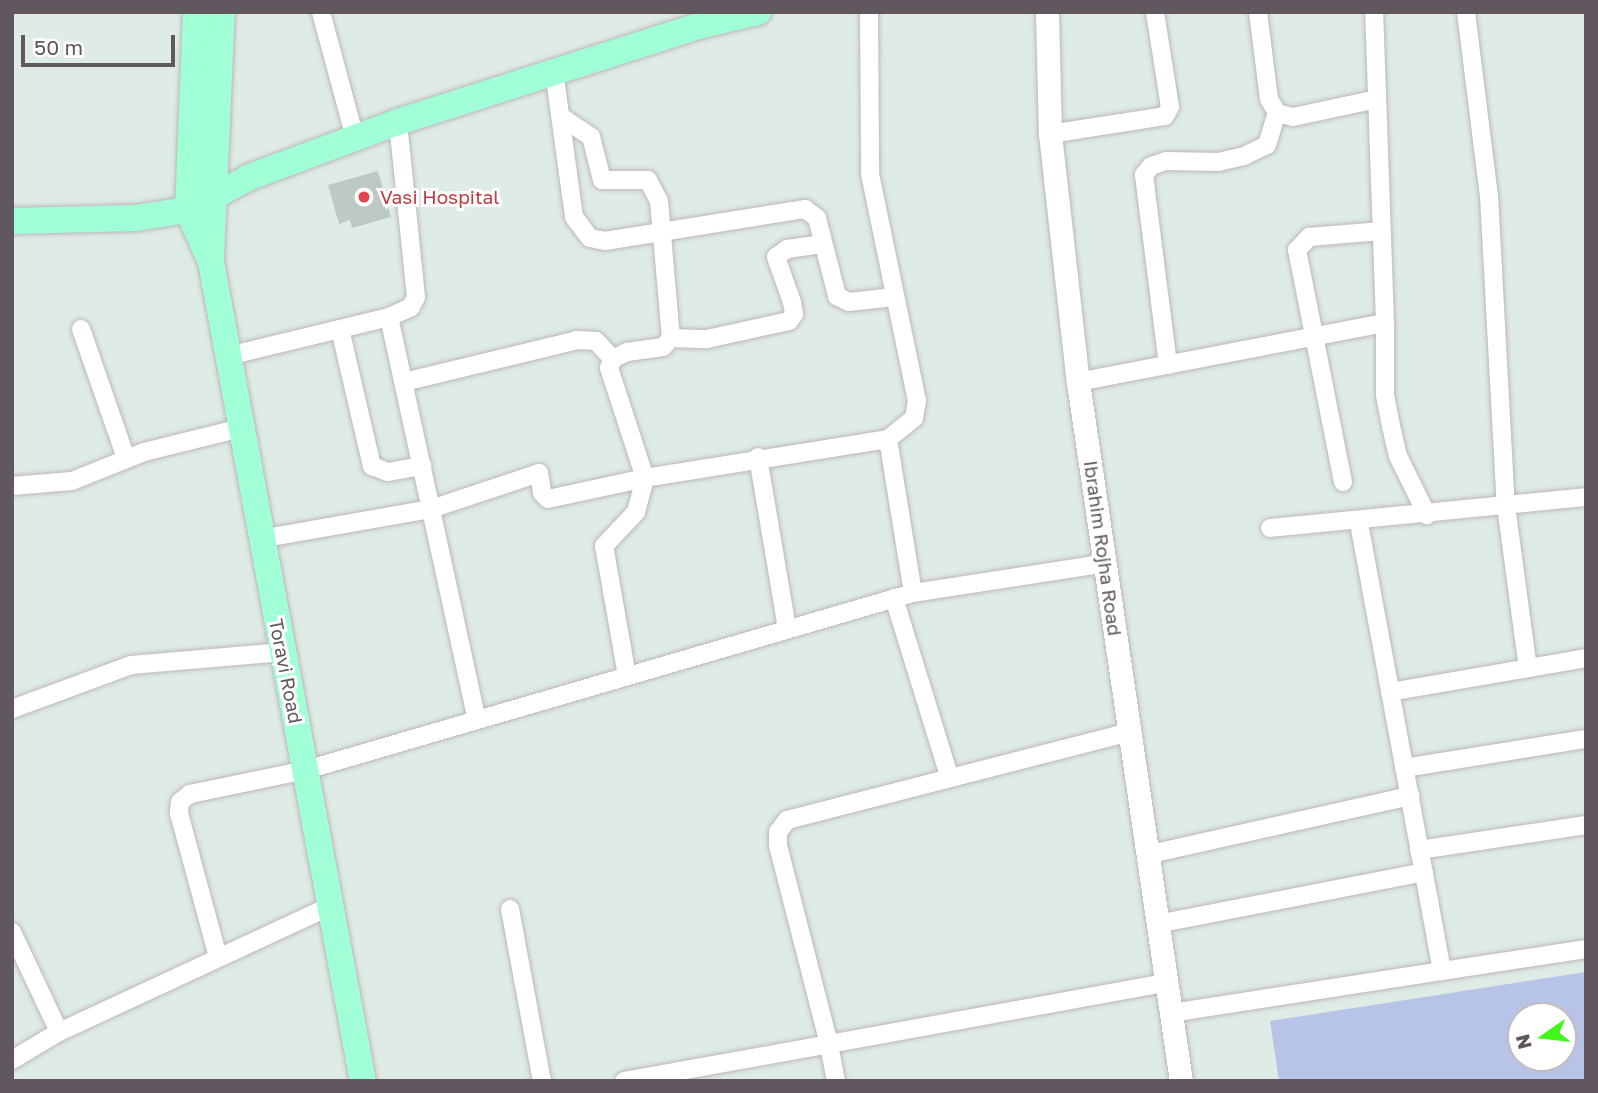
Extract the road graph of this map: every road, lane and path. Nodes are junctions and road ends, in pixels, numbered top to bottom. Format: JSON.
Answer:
{"nodes":[{"id":1,"x":196,"y":12,"type":"edge"},
{"id":2,"x":222,"y":12,"type":"edge"},
{"id":3,"x":321,"y":12,"type":"edge"},
{"id":4,"x":758,"y":12,"type":"edge"},
{"id":5,"x":869,"y":12,"type":"edge"},
{"id":6,"x":1047,"y":12,"type":"edge"},
{"id":7,"x":1156,"y":12,"type":"edge"},
{"id":8,"x":1258,"y":12,"type":"edge"},
{"id":9,"x":1374,"y":12,"type":"edge"},
{"id":10,"x":1466,"y":12,"type":"edge"},
{"id":11,"x":554,"y":71,"type":"junction"},
{"id":12,"x":1377,"y":99,"type":"junction"},
{"id":13,"x":1277,"y":113,"type":"junction"},
{"id":14,"x":561,"y":117,"type":"junction"},
{"id":15,"x":398,"y":122,"type":"junction"},
{"id":16,"x":1050,"y":134,"type":"junction"},
{"id":17,"x":355,"y":138,"type":"junction"},
{"id":18,"x":217,"y":197,"type":"junction"},
{"id":19,"x":188,"y":210,"type":"junction"},
{"id":20,"x":12,"y":221,"type":"edge"},
{"id":21,"x":1382,"y":231,"type":"junction"},
{"id":22,"x":661,"y":234,"type":"junction"},
{"id":23,"x":822,"y":244,"type":"junction"},
{"id":24,"x":211,"y":262,"type":"junction"},
{"id":25,"x":895,"y":297,"type":"junction"},
{"id":26,"x":389,"y":317,"type":"junction"},
{"id":27,"x":1385,"y":323,"type":"junction"},
{"id":28,"x":81,"y":329,"type":"dead end"},
{"id":29,"x":340,"y":329,"type":"junction"},
{"id":30,"x":671,"y":338,"type":"junction"},
{"id":31,"x":1312,"y":338,"type":"junction"},
{"id":32,"x":228,"y":356,"type":"junction"},
{"id":33,"x":613,"y":359,"type":"junction"},
{"id":34,"x":1168,"y":365,"type":"junction"},
{"id":35,"x":404,"y":382,"type":"junction"},
{"id":36,"x":1079,"y":382,"type":"junction"},
{"id":37,"x":241,"y":428,"type":"junction"},
{"id":38,"x":888,"y":439,"type":"junction"},
{"id":39,"x":758,"y":457,"type":"junction"},
{"id":40,"x":126,"y":458,"type":"junction"},
{"id":41,"x":422,"y":466,"type":"junction"},
{"id":42,"x":645,"y":478,"type":"junction"},
{"id":43,"x":1343,"y":482,"type":"dead end"},
{"id":44,"x":12,"y":486,"type":"edge"},
{"id":45,"x":1586,"y":497,"type":"edge"},
{"id":46,"x":1506,"y":506,"type":"junction"},
{"id":47,"x":431,"y":509,"type":"junction"},
{"id":48,"x":1427,"y":515,"type":"junction"},
{"id":49,"x":1359,"y":522,"type":"junction"},
{"id":50,"x":1270,"y":528,"type":"dead end"},
{"id":51,"x":260,"y":539,"type":"junction"},
{"id":52,"x":1107,"y":563,"type":"junction"},
{"id":53,"x":914,"y":593,"type":"junction"},
{"id":54,"x":894,"y":598,"type":"junction"},
{"id":55,"x":787,"y":629,"type":"junction"},
{"id":56,"x":283,"y":652,"type":"junction"},
{"id":57,"x":1586,"y":657,"type":"edge"},
{"id":58,"x":1528,"y":668,"type":"junction"},
{"id":59,"x":626,"y":676,"type":"junction"},
{"id":60,"x":1390,"y":692,"type":"junction"},
{"id":61,"x":12,"y":709,"type":"edge"},
{"id":62,"x":477,"y":720,"type":"junction"},
{"id":63,"x":1127,"y":733,"type":"junction"},
{"id":64,"x":1586,"y":739,"type":"edge"},
{"id":65,"x":1404,"y":768,"type":"junction"},
{"id":66,"x":306,"y":770,"type":"junction"},
{"id":67,"x":949,"y":776,"type":"junction"},
{"id":68,"x":1410,"y":796,"type":"junction"},
{"id":69,"x":1586,"y":825,"type":"edge"},
{"id":70,"x":1419,"y":850,"type":"junction"},
{"id":71,"x":1146,"y":855,"type":"junction"},
{"id":72,"x":1424,"y":873,"type":"junction"},
{"id":73,"x":332,"y":905,"type":"junction"},
{"id":74,"x":510,"y":909,"type":"dead end"},
{"id":75,"x":1157,"y":924,"type":"junction"},
{"id":76,"x":12,"y":932,"type":"edge"},
{"id":77,"x":1586,"y":949,"type":"edge"},
{"id":78,"x":218,"y":957,"type":"junction"},
{"id":79,"x":20,"y":971,"type":"edge"},
{"id":80,"x":1442,"y":971,"type":"junction"},
{"id":81,"x":1166,"y":983,"type":"junction"},
{"id":82,"x":1171,"y":1013,"type":"junction"},
{"id":83,"x":58,"y":1031,"type":"junction"},
{"id":84,"x":829,"y":1044,"type":"junction"},
{"id":85,"x":12,"y":1060,"type":"edge"},
{"id":86,"x":363,"y":1081,"type":"edge"},
{"id":87,"x":542,"y":1081,"type":"edge"},
{"id":88,"x":624,"y":1081,"type":"edge"},
{"id":89,"x":836,"y":1081,"type":"edge"},
{"id":90,"x":1181,"y":1081,"type":"edge"}],
"edges":[{"from":1,"to":19,"type":"main road"},
{"from":2,"to":18,"type":"main road"},
{"from":3,"to":17,"type":"street"},
{"from":4,"to":11,"type":"main road"},
{"from":5,"to":25,"type":"street"},
{"from":6,"to":16,"type":"street","name":"Ibrahim Rojha Road"},
{"from":7,"to":16,"type":"street"},
{"from":8,"to":13,"type":"street"},
{"from":9,"to":12,"type":"street"},
{"from":10,"to":46,"type":"street"},
{"from":11,"to":14,"type":"street"},
{"from":11,"to":15,"type":"main road"},
{"from":12,"to":13,"type":"street"},
{"from":12,"to":21,"type":"street"},
{"from":13,"to":34,"type":"street"},
{"from":14,"to":22,"type":"street"},
{"from":14,"to":22,"type":"street"},
{"from":15,"to":17,"type":"main road"},
{"from":15,"to":26,"type":"street"},
{"from":16,"to":36,"type":"street","name":"Ibrahim Rojha Road"},
{"from":17,"to":18,"type":"main road"},
{"from":18,"to":19,"type":"main road"},
{"from":18,"to":24,"type":"main road"},
{"from":19,"to":20,"type":"main road"},
{"from":19,"to":24,"type":"main road"},
{"from":21,"to":27,"type":"street"},
{"from":21,"to":31,"type":"street"},
{"from":22,"to":23,"type":"street"},
{"from":22,"to":30,"type":"street"},
{"from":23,"to":25,"type":"street"},
{"from":23,"to":30,"type":"street"},
{"from":24,"to":32,"type":"main road","name":"Toravi Road"},
{"from":25,"to":38,"type":"street"},
{"from":26,"to":29,"type":"street"},
{"from":26,"to":35,"type":"street"},
{"from":27,"to":31,"type":"street"},
{"from":27,"to":48,"type":"street"},
{"from":28,"to":40,"type":"street"},
{"from":29,"to":32,"type":"street"},
{"from":29,"to":41,"type":"street"},
{"from":30,"to":33,"type":"street"},
{"from":31,"to":34,"type":"street"},
{"from":31,"to":43,"type":"street"},
{"from":32,"to":37,"type":"main road","name":"Toravi Road"},
{"from":33,"to":35,"type":"street"},
{"from":33,"to":42,"type":"street"},
{"from":34,"to":36,"type":"street"},
{"from":35,"to":41,"type":"street"},
{"from":36,"to":52,"type":"street","name":"Ibrahim Rojha Road"},
{"from":37,"to":40,"type":"street"},
{"from":37,"to":51,"type":"main road","name":"Toravi Road"},
{"from":38,"to":39,"type":"street"},
{"from":38,"to":53,"type":"street"},
{"from":39,"to":42,"type":"street"},
{"from":39,"to":55,"type":"street"},
{"from":40,"to":44,"type":"street"},
{"from":41,"to":47,"type":"street"},
{"from":42,"to":47,"type":"street"},
{"from":42,"to":59,"type":"street"},
{"from":45,"to":46,"type":"street"},
{"from":46,"to":48,"type":"street"},
{"from":46,"to":58,"type":"street"},
{"from":47,"to":51,"type":"street"},
{"from":47,"to":62,"type":"street"},
{"from":48,"to":49,"type":"street"},
{"from":49,"to":50,"type":"street"},
{"from":49,"to":60,"type":"street"},
{"from":51,"to":56,"type":"main road","name":"Toravi Road"},
{"from":52,"to":53,"type":"street"},
{"from":52,"to":63,"type":"street","name":"Ibrahim Rojha Road"},
{"from":53,"to":54,"type":"street"},
{"from":54,"to":55,"type":"street"},
{"from":54,"to":67,"type":"street"},
{"from":55,"to":59,"type":"street"},
{"from":56,"to":61,"type":"street"},
{"from":56,"to":66,"type":"main road","name":"Toravi Road"},
{"from":57,"to":58,"type":"street"},
{"from":58,"to":60,"type":"street"},
{"from":59,"to":62,"type":"street"},
{"from":60,"to":65,"type":"street"},
{"from":62,"to":66,"type":"street"},
{"from":63,"to":67,"type":"street"},
{"from":63,"to":71,"type":"street","name":"Ibrahim Rojha Road"},
{"from":64,"to":65,"type":"street"},
{"from":65,"to":68,"type":"street"},
{"from":66,"to":73,"type":"main road","name":"Toravi Road"},
{"from":66,"to":78,"type":"street"},
{"from":67,"to":84,"type":"street"},
{"from":68,"to":70,"type":"street"},
{"from":68,"to":71,"type":"street"},
{"from":69,"to":70,"type":"street"},
{"from":70,"to":72,"type":"street"},
{"from":71,"to":75,"type":"street","name":"Ibrahim Rojha Road"},
{"from":72,"to":75,"type":"street"},
{"from":72,"to":80,"type":"street"},
{"from":73,"to":78,"type":"street"},
{"from":73,"to":86,"type":"main road","name":"Toravi Road"},
{"from":74,"to":87,"type":"street"},
{"from":75,"to":81,"type":"street","name":"Ibrahim Rojha Road"},
{"from":76,"to":79,"type":"street"},
{"from":77,"to":80,"type":"street"},
{"from":78,"to":83,"type":"street"},
{"from":79,"to":83,"type":"street"},
{"from":80,"to":82,"type":"street"},
{"from":81,"to":82,"type":"street","name":"Ibrahim Rojha Road"},
{"from":81,"to":84,"type":"street"},
{"from":82,"to":90,"type":"street","name":"Ibrahim Rojha Road"},
{"from":83,"to":85,"type":"street"},
{"from":84,"to":88,"type":"street"},
{"from":84,"to":89,"type":"street"}]}
